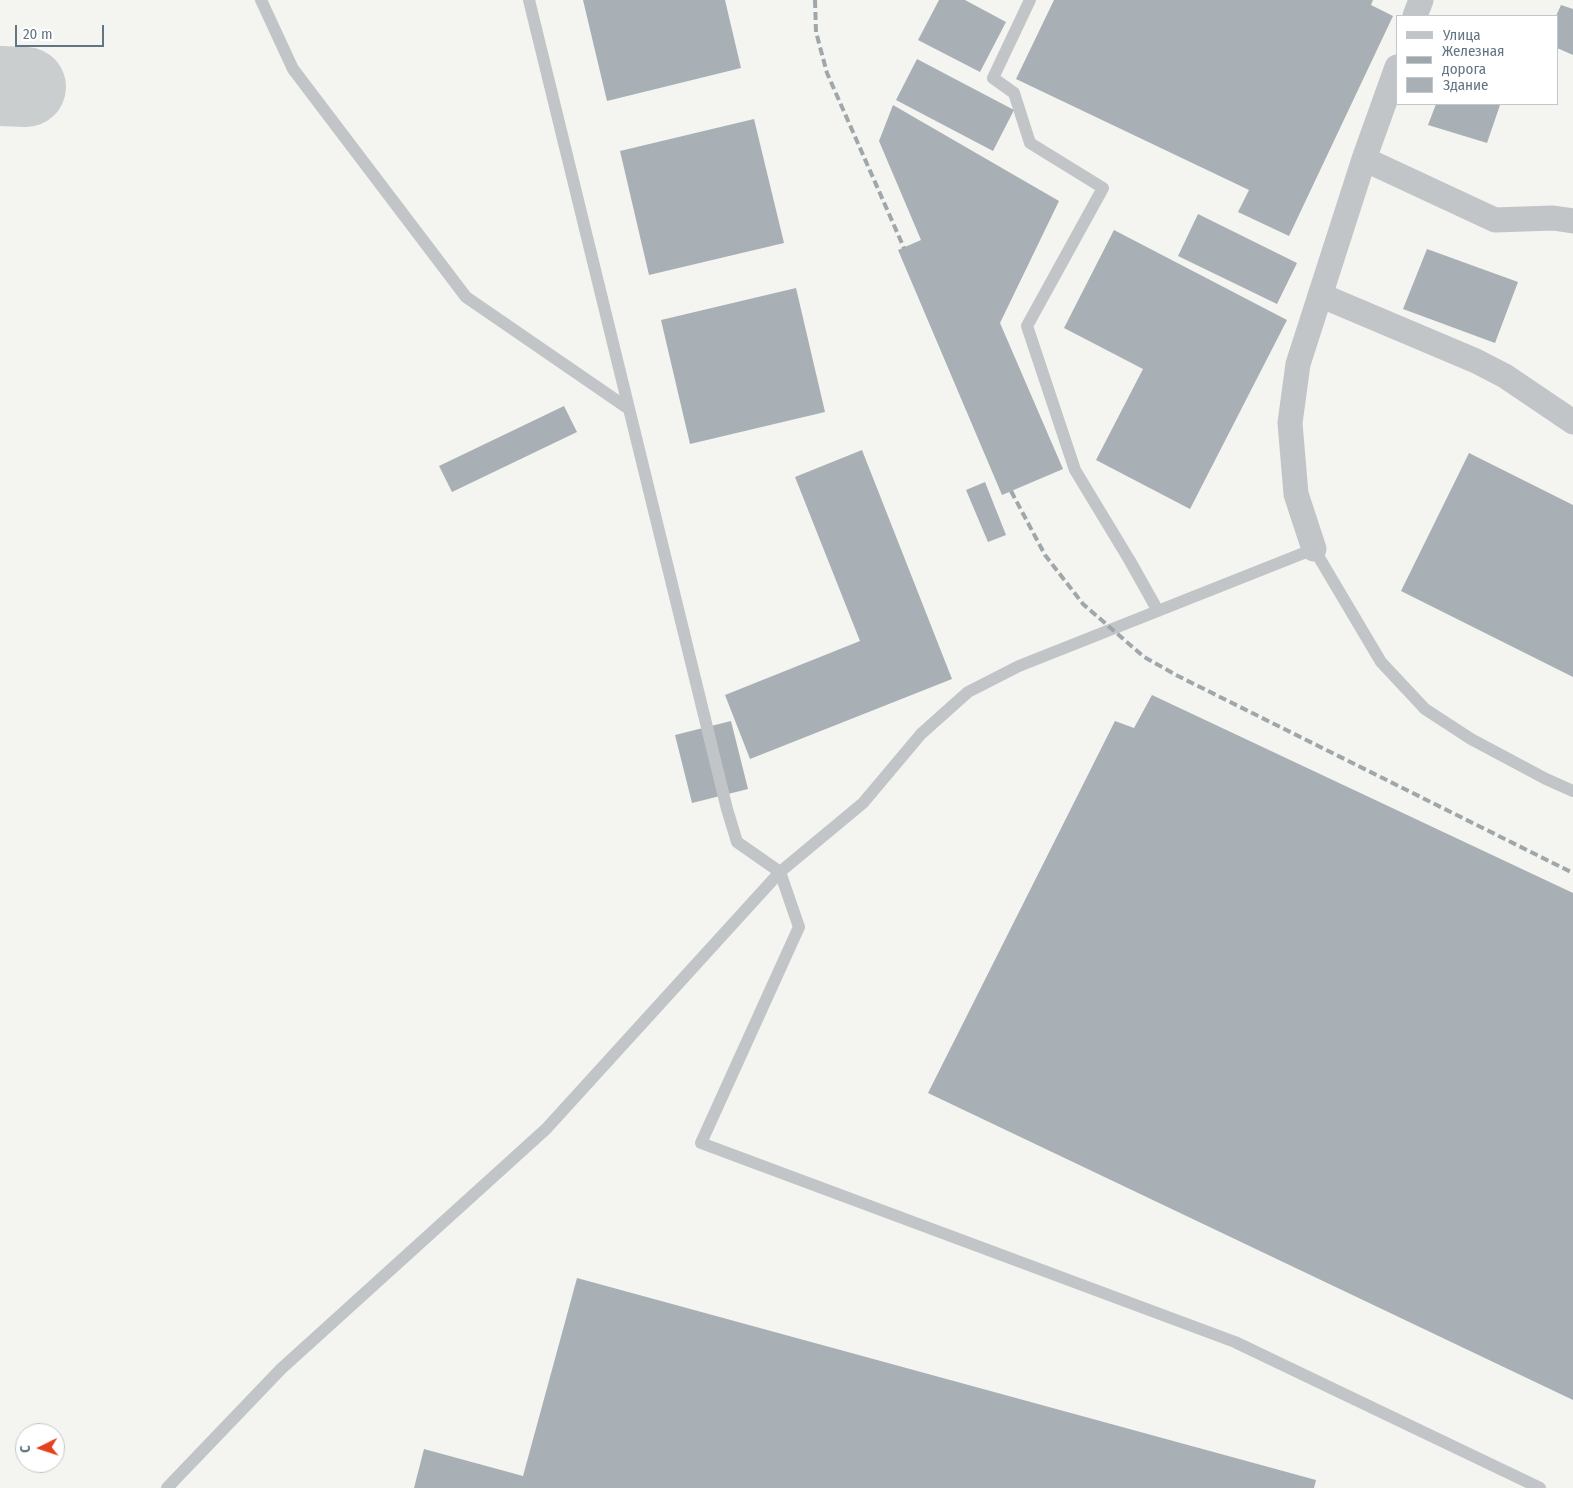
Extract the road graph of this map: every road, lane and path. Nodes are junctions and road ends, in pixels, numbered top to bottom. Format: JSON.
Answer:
{"nodes":[{"id":1,"x":261,"y":0,"type":"edge"},
{"id":2,"x":529,"y":0,"type":"edge"},
{"id":3,"x":1030,"y":0,"type":"edge"},
{"id":4,"x":1421,"y":0,"type":"edge"},
{"id":5,"x":1415,"y":15,"type":"edge"},
{"id":6,"x":1396,"y":70,"type":"edge"},
{"id":7,"x":1364,"y":159,"type":"junction"},
{"id":8,"x":1573,"y":221,"type":"edge"},
{"id":9,"x":1320,"y":295,"type":"junction"},
{"id":10,"x":629,"y":409,"type":"junction"},
{"id":11,"x":1573,"y":422,"type":"edge"},
{"id":12,"x":1314,"y":549,"type":"junction"},
{"id":13,"x":1158,"y":611,"type":"junction"},
{"id":14,"x":1573,"y":791,"type":"edge"},
{"id":15,"x":780,"y":872,"type":"junction"},
{"id":16,"x":167,"y":1488,"type":"edge"},
{"id":17,"x":1540,"y":1488,"type":"edge"}],
"edges":[{"from":1,"to":10,"type":"lane"},
{"from":2,"to":10,"type":"lane"},
{"from":3,"to":13,"type":"lane"},
{"from":4,"to":5,"type":"street"},
{"from":6,"to":7,"type":"street"},
{"from":7,"to":8,"type":"street"},
{"from":7,"to":9,"type":"street"},
{"from":9,"to":11,"type":"street"},
{"from":9,"to":12,"type":"street"},
{"from":10,"to":15,"type":"lane"},
{"from":12,"to":13,"type":"lane"},
{"from":12,"to":14,"type":"lane"},
{"from":13,"to":15,"type":"lane"},
{"from":15,"to":16,"type":"lane"},
{"from":15,"to":17,"type":"lane"}]}
